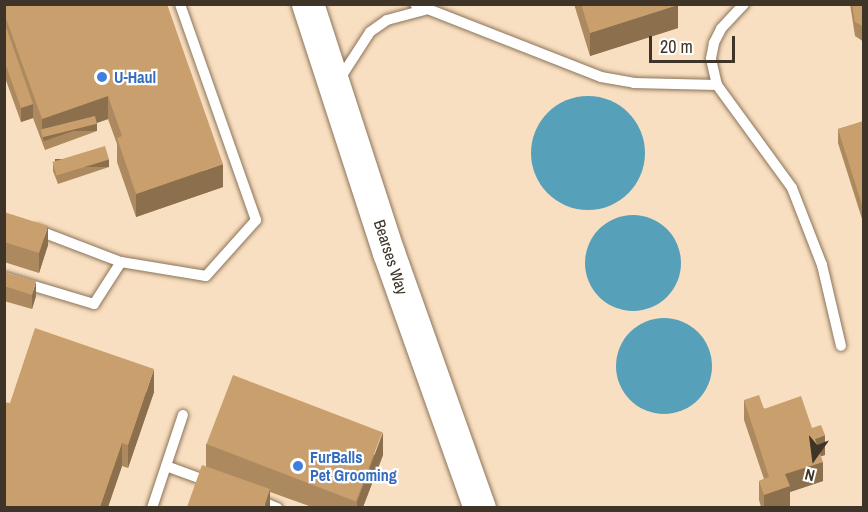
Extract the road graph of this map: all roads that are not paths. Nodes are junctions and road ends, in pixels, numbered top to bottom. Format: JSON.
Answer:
{"nodes":[{"id":1,"x":180,"y":4,"type":"edge"},
{"id":2,"x":308,"y":4,"type":"edge"},
{"id":3,"x":744,"y":4,"type":"edge"},
{"id":4,"x":420,"y":7,"type":"edge"},
{"id":5,"x":336,"y":85,"type":"junction"},
{"id":6,"x":717,"y":85,"type":"junction"},
{"id":7,"x":25,"y":226,"type":"edge"},
{"id":8,"x":121,"y":262,"type":"junction"},
{"id":9,"x":4,"y":277,"type":"edge"},
{"id":10,"x":841,"y":346,"type":"dead end"},
{"id":11,"x":183,"y":415,"type":"dead end"},
{"id":12,"x":166,"y":465,"type":"junction"},
{"id":13,"x":222,"y":486,"type":"edge"},
{"id":14,"x":244,"y":495,"type":"edge"},
{"id":15,"x":152,"y":507,"type":"edge"},
{"id":16,"x":277,"y":507,"type":"edge"},
{"id":17,"x":480,"y":507,"type":"edge"}],
"edges":[{"from":1,"to":8,"type":"lane"},
{"from":2,"to":5,"type":"main road","name":"Bearses Way"},
{"from":3,"to":6,"type":"lane"},
{"from":4,"to":5,"type":"lane"},
{"from":4,"to":6,"type":"lane"},
{"from":5,"to":17,"type":"main road","name":"Bearses Way"},
{"from":6,"to":10,"type":"lane"},
{"from":7,"to":8,"type":"lane"},
{"from":8,"to":9,"type":"lane"},
{"from":11,"to":12,"type":"lane"},
{"from":12,"to":13,"type":"lane"},
{"from":12,"to":15,"type":"lane"},
{"from":14,"to":16,"type":"lane"}]}
